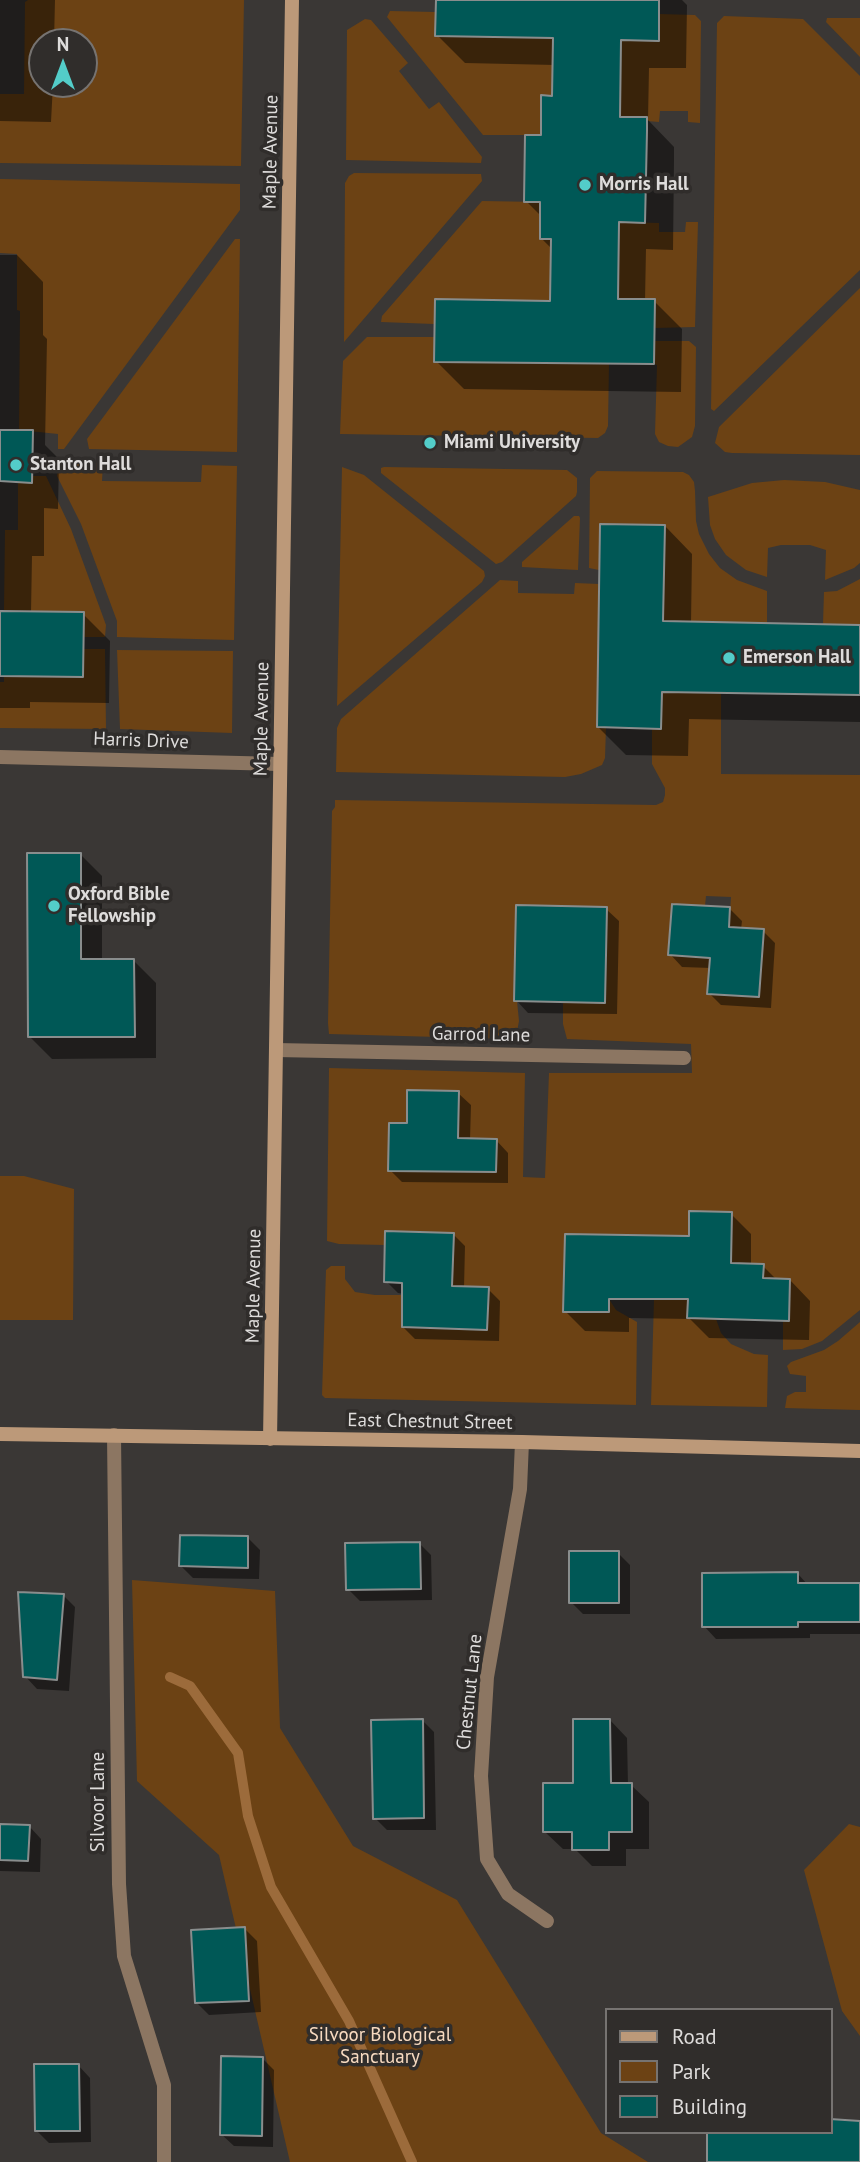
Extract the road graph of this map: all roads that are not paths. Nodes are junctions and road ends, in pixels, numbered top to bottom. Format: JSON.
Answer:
{"nodes":[{"id":1,"x":292,"y":0,"type":"edge"},
{"id":2,"x":0,"y":757,"type":"edge"},
{"id":3,"x":281,"y":764,"type":"junction"},
{"id":4,"x":276,"y":1050,"type":"junction"},
{"id":5,"x":684,"y":1058,"type":"dead end"},
{"id":6,"x":0,"y":1434,"type":"edge"},
{"id":7,"x":114,"y":1435,"type":"junction"},
{"id":8,"x":270,"y":1439,"type":"junction"},
{"id":9,"x":522,"y":1442,"type":"junction"},
{"id":10,"x":860,"y":1451,"type":"edge"},
{"id":11,"x":547,"y":1922,"type":"dead end"},
{"id":12,"x":164,"y":2162,"type":"edge"}],
"edges":[{"from":1,"to":3,"type":"street","name":"Maple Avenue"},
{"from":2,"to":3,"type":"street","name":"Harris Drive"},
{"from":3,"to":4,"type":"street","name":"Maple Avenue"},
{"from":4,"to":5,"type":"street","name":"Garrod Lane"},
{"from":4,"to":8,"type":"street","name":"Maple Avenue"},
{"from":6,"to":7,"type":"street","name":"East Chestnut Street"},
{"from":7,"to":8,"type":"street","name":"East Chestnut Street"},
{"from":7,"to":12,"type":"street","name":"Silvoor Lane"},
{"from":8,"to":9,"type":"street","name":"East Chestnut Street"},
{"from":9,"to":10,"type":"street","name":"East Chestnut Street"},
{"from":9,"to":11,"type":"street","name":"Chestnut Lane"}]}
